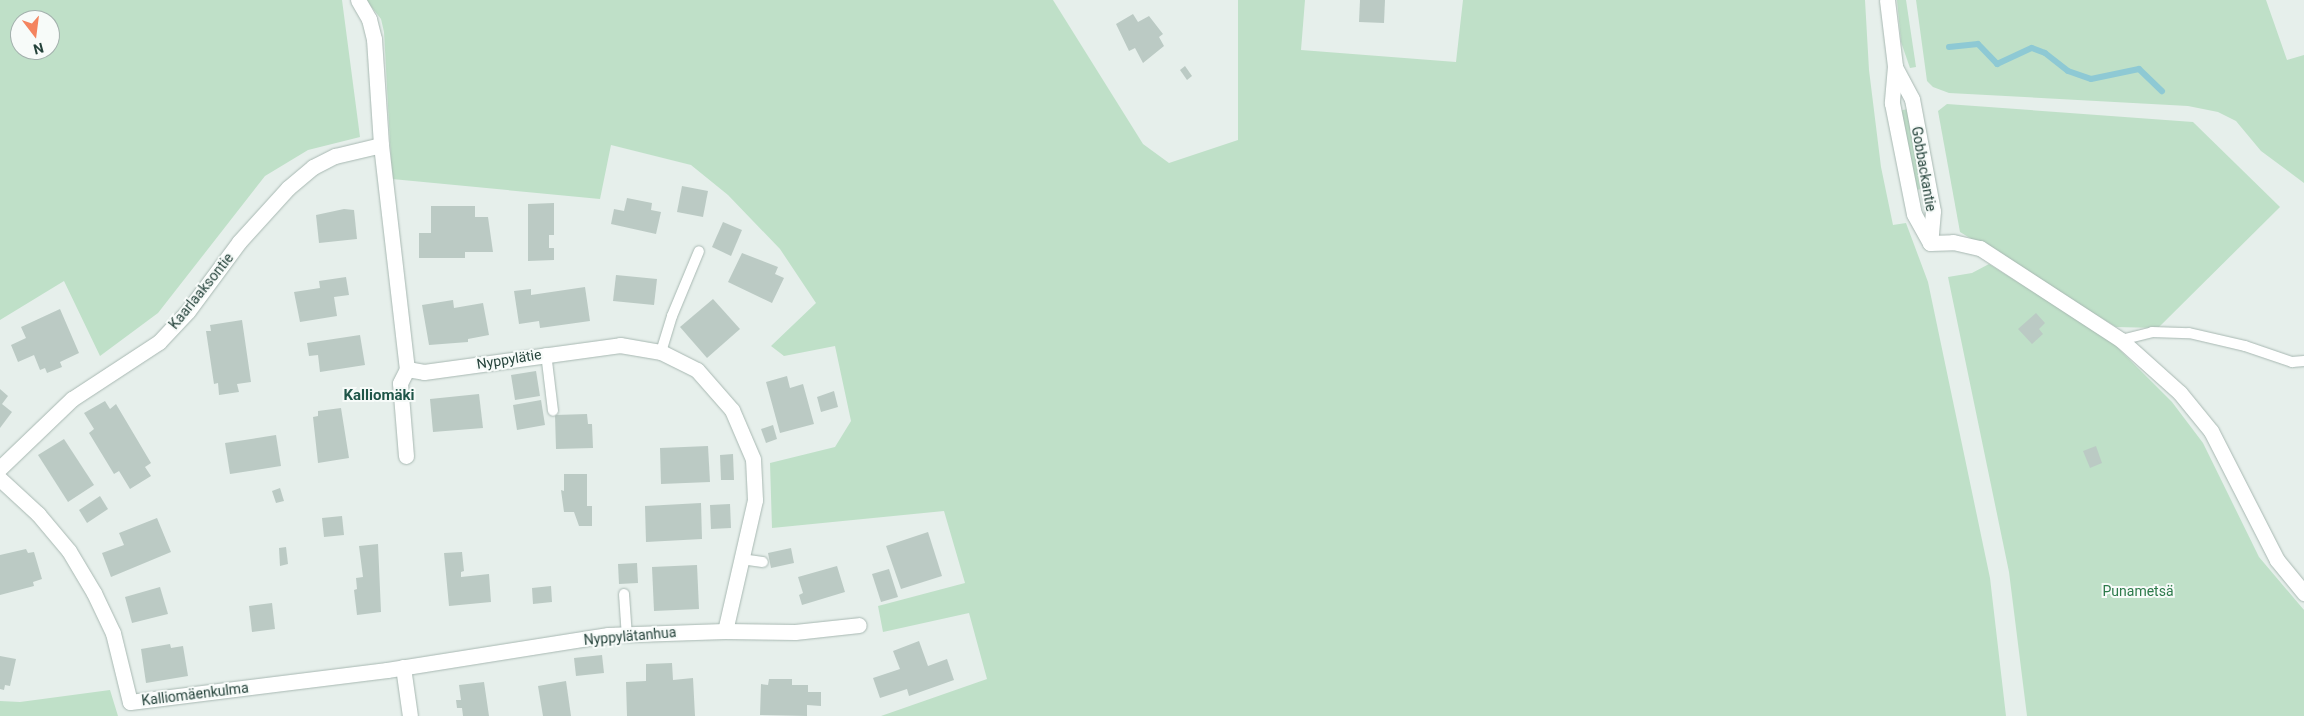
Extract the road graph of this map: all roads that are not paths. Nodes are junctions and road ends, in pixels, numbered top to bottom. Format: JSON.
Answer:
{"nodes":[{"id":1,"x":358,"y":0,"type":"edge"},
{"id":2,"x":1887,"y":0,"type":"edge"},
{"id":3,"x":381,"y":145,"type":"junction"},
{"id":4,"x":699,"y":251,"type":"dead end"},
{"id":5,"x":2121,"y":340,"type":"junction"},
{"id":6,"x":661,"y":352,"type":"junction"},
{"id":7,"x":546,"y":353,"type":"junction"},
{"id":8,"x":2304,"y":361,"type":"edge"},
{"id":9,"x":407,"y":369,"type":"junction"},
{"id":10,"x":553,"y":411,"type":"dead end"},
{"id":11,"x":406,"y":456,"type":"dead end"},
{"id":12,"x":0,"y":468,"type":"edge"},
{"id":13,"x":0,"y":479,"type":"edge"},
{"id":14,"x":741,"y":559,"type":"junction"},
{"id":15,"x":763,"y":562,"type":"dead end"},
{"id":16,"x":2304,"y":593,"type":"edge"},
{"id":17,"x":624,"y":594,"type":"dead end"},
{"id":18,"x":859,"y":625,"type":"dead end"},
{"id":19,"x":725,"y":630,"type":"junction"},
{"id":20,"x":627,"y":634,"type":"junction"},
{"id":21,"x":403,"y":667,"type":"junction"},
{"id":22,"x":130,"y":709,"type":"edge"},
{"id":23,"x":410,"y":716,"type":"edge"}],
"edges":[{"from":1,"to":3,"type":"street"},
{"from":2,"to":5,"type":"street","name":"Gobbackantie"},
{"from":3,"to":9,"type":"street"},
{"from":3,"to":12,"type":"street","name":"Kaarlaaksontie"},
{"from":4,"to":6,"type":"lane"},
{"from":5,"to":8,"type":"lane"},
{"from":5,"to":16,"type":"street"},
{"from":6,"to":7,"type":"street","name":"Nyppylätie"},
{"from":6,"to":14,"type":"street","name":"Nyppylätie"},
{"from":7,"to":9,"type":"street","name":"Nyppylätie"},
{"from":7,"to":10,"type":"lane"},
{"from":9,"to":11,"type":"street"},
{"from":13,"to":22,"type":"street","name":"Kalliomäenkulma"},
{"from":14,"to":15,"type":"lane"},
{"from":14,"to":19,"type":"street","name":"Nyppylätie"},
{"from":17,"to":20,"type":"lane"},
{"from":18,"to":19,"type":"street","name":"Nyppylätanhua"},
{"from":19,"to":20,"type":"street","name":"Nyppylätanhua"},
{"from":20,"to":21,"type":"street","name":"Nyppylätanhua"},
{"from":21,"to":22,"type":"street","name":"Kalliomäenkulma"},
{"from":21,"to":23,"type":"street"}]}
